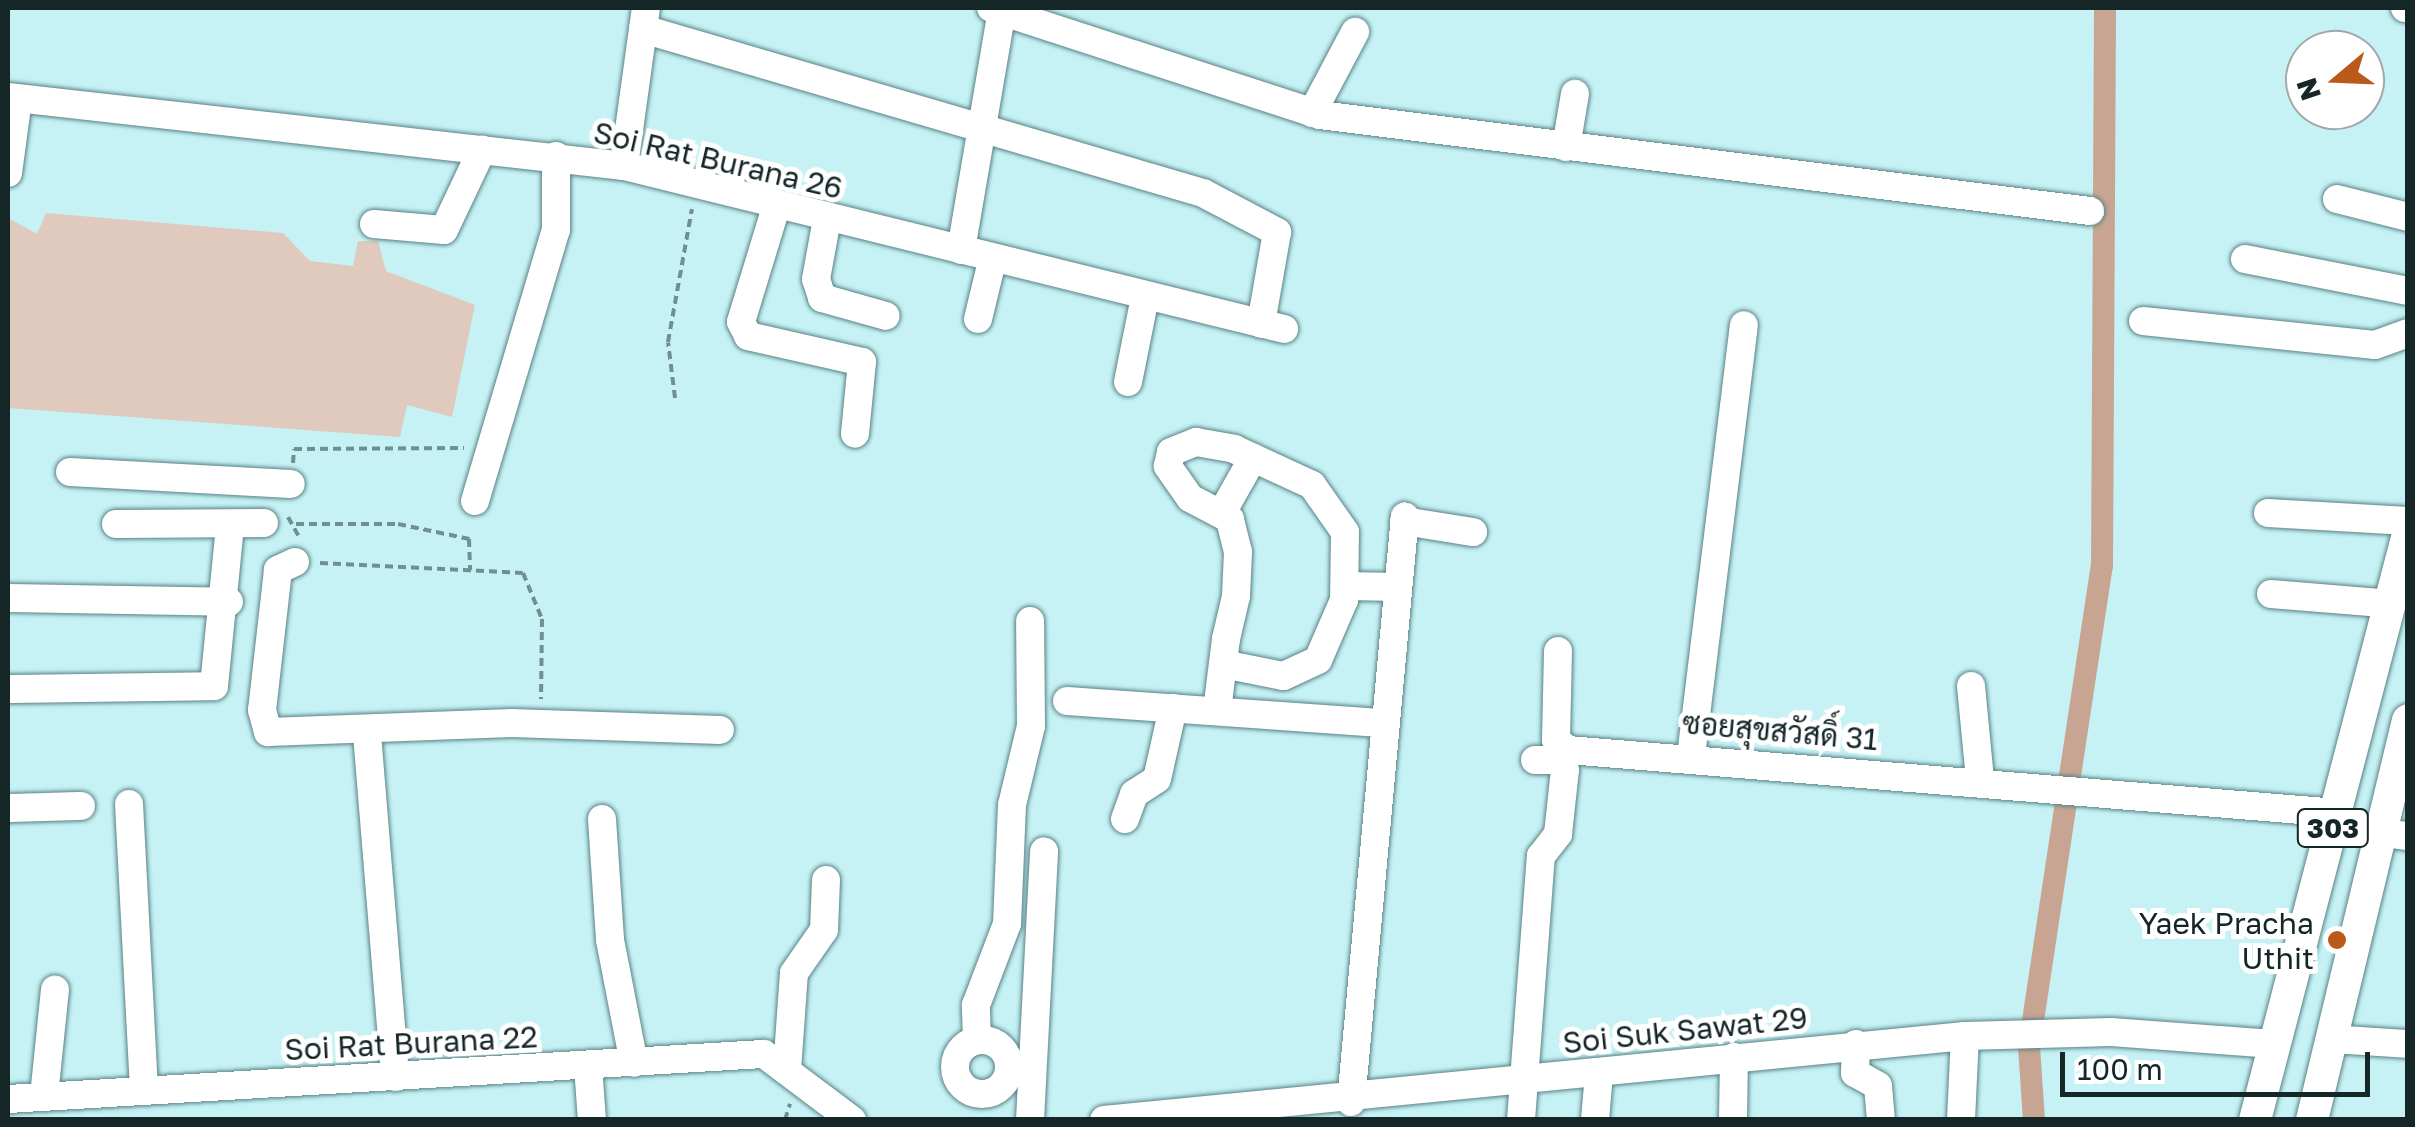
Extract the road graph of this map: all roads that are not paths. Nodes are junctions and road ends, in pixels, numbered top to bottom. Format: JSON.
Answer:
{"nodes":[{"id":1,"x":997,"y":9,"type":"edge"},
{"id":2,"x":644,"y":18,"type":"edge"},
{"id":3,"x":1355,"y":32,"type":"dead end"},
{"id":4,"x":1575,"y":94,"type":"dead end"},
{"id":5,"x":13,"y":98,"type":"edge"},
{"id":6,"x":1312,"y":113,"type":"junction"},
{"id":7,"x":986,"y":129,"type":"junction"},
{"id":8,"x":1566,"y":147,"type":"junction"},
{"id":9,"x":482,"y":150,"type":"junction"},
{"id":10,"x":556,"y":156,"type":"junction"},
{"id":11,"x":624,"y":166,"type":"junction"},
{"id":12,"x":8,"y":173,"type":"edge"},
{"id":13,"x":2337,"y":200,"type":"dead end"},
{"id":14,"x":777,"y":204,"type":"junction"},
{"id":15,"x":2090,"y":211,"type":"dead end"},
{"id":16,"x":2408,"y":216,"type":"edge"},
{"id":17,"x":828,"y":219,"type":"junction"},
{"id":18,"x":374,"y":224,"type":"dead end"},
{"id":19,"x":961,"y":250,"type":"junction"},
{"id":20,"x":2245,"y":258,"type":"dead end"},
{"id":21,"x":992,"y":260,"type":"junction"},
{"id":22,"x":2407,"y":287,"type":"edge"},
{"id":23,"x":1145,"y":296,"type":"junction"},
{"id":24,"x":886,"y":316,"type":"dead end"},
{"id":25,"x":978,"y":319,"type":"dead end"},
{"id":26,"x":2143,"y":321,"type":"dead end"},
{"id":27,"x":1744,"y":325,"type":"dead end"},
{"id":28,"x":2408,"y":333,"type":"edge"},
{"id":29,"x":1128,"y":382,"type":"dead end"},
{"id":30,"x":855,"y":434,"type":"dead end"},
{"id":31,"x":1253,"y":458,"type":"junction"},
{"id":32,"x":70,"y":472,"type":"dead end"},
{"id":33,"x":290,"y":484,"type":"road end"},
{"id":34,"x":475,"y":500,"type":"dead end"},
{"id":35,"x":1223,"y":511,"type":"junction"},
{"id":36,"x":2268,"y":513,"type":"dead end"},
{"id":37,"x":2408,"y":521,"type":"edge"},
{"id":38,"x":264,"y":523,"type":"dead end"},
{"id":39,"x":116,"y":524,"type":"dead end"},
{"id":40,"x":230,"y":525,"type":"junction"},
{"id":41,"x":1473,"y":532,"type":"dead end"},
{"id":42,"x":2408,"y":534,"type":"edge"},
{"id":43,"x":296,"y":562,"type":"road end"},
{"id":44,"x":1345,"y":586,"type":"junction"},
{"id":45,"x":1398,"y":587,"type":"junction"},
{"id":46,"x":2271,"y":594,"type":"dead end"},
{"id":47,"x":8,"y":598,"type":"edge"},
{"id":48,"x":229,"y":602,"type":"junction"},
{"id":49,"x":2392,"y":604,"type":"junction"},
{"id":50,"x":1030,"y":620,"type":"dead end"},
{"id":51,"x":1558,"y":651,"type":"dead end"},
{"id":52,"x":1223,"y":664,"type":"junction"},
{"id":53,"x":1971,"y":686,"type":"dead end"},
{"id":54,"x":8,"y":689,"type":"edge"},
{"id":55,"x":1067,"y":700,"type":"dead end"},
{"id":56,"x":1173,"y":708,"type":"junction"},
{"id":57,"x":1217,"y":711,"type":"junction"},
{"id":58,"x":2408,"y":720,"type":"edge"},
{"id":59,"x":1384,"y":723,"type":"junction"},
{"id":60,"x":720,"y":730,"type":"dead end"},
{"id":61,"x":367,"y":734,"type":"junction"},
{"id":62,"x":1691,"y":756,"type":"junction"},
{"id":63,"x":1535,"y":760,"type":"dead end"},
{"id":64,"x":1980,"y":780,"type":"junction"},
{"id":65,"x":128,"y":804,"type":"dead end"},
{"id":66,"x":82,"y":806,"type":"dead end"},
{"id":67,"x":8,"y":808,"type":"edge"},
{"id":68,"x":2337,"y":813,"type":"junction"},
{"id":69,"x":602,"y":818,"type":"dead end"},
{"id":70,"x":1126,"y":819,"type":"dead end"},
{"id":71,"x":2393,"y":834,"type":"edge"},
{"id":72,"x":1044,"y":851,"type":"dead end"},
{"id":73,"x":826,"y":880,"type":"dead end"},
{"id":74,"x":55,"y":990,"type":"dead end"},
{"id":75,"x":1964,"y":1036,"type":"junction"},
{"id":76,"x":2331,"y":1039,"type":"junction"},
{"id":77,"x":977,"y":1040,"type":"junction"},
{"id":78,"x":1856,"y":1044,"type":"junction"},
{"id":79,"x":2274,"y":1044,"type":"junction"},
{"id":80,"x":2408,"y":1044,"type":"edge"},
{"id":81,"x":1734,"y":1057,"type":"junction"},
{"id":82,"x":634,"y":1064,"type":"junction"},
{"id":83,"x":588,"y":1066,"type":"junction"},
{"id":84,"x":1599,"y":1074,"type":"junction"},
{"id":85,"x":395,"y":1077,"type":"junction"},
{"id":86,"x":797,"y":1078,"type":"junction"},
{"id":87,"x":1524,"y":1080,"type":"junction"},
{"id":88,"x":144,"y":1091,"type":"junction"},
{"id":89,"x":44,"y":1096,"type":"junction"},
{"id":90,"x":8,"y":1098,"type":"edge"},
{"id":91,"x":979,"y":1107,"type":"edge"},
{"id":92,"x":1364,"y":1107,"type":"edge"},
{"id":93,"x":1172,"y":1118,"type":"edge"},
{"id":94,"x":1107,"y":1119,"type":"edge"},
{"id":95,"x":592,"y":1120,"type":"edge"},
{"id":96,"x":852,"y":1120,"type":"edge"},
{"id":97,"x":1030,"y":1120,"type":"edge"},
{"id":98,"x":1521,"y":1120,"type":"edge"},
{"id":99,"x":1595,"y":1120,"type":"edge"},
{"id":100,"x":1733,"y":1120,"type":"edge"},
{"id":101,"x":1881,"y":1120,"type":"edge"},
{"id":102,"x":1961,"y":1120,"type":"edge"},
{"id":103,"x":2255,"y":1120,"type":"edge"},
{"id":104,"x":2312,"y":1120,"type":"edge"}],
"edges":[{"from":1,"to":6,"type":"street"},
{"from":1,"to":7,"type":"street"},
{"from":2,"to":7,"type":"street"},
{"from":2,"to":11,"type":"street"},
{"from":3,"to":6,"type":"street"},
{"from":4,"to":8,"type":"street"},
{"from":5,"to":9,"type":"street","name":"Soi Rat Burana 26"},
{"from":5,"to":12,"type":"street"},
{"from":6,"to":8,"type":"street"},
{"from":7,"to":19,"type":"street"},
{"from":7,"to":23,"type":"street","name":"Soi Rat Burana 26"},
{"from":8,"to":15,"type":"street"},
{"from":9,"to":10,"type":"street","name":"Soi Rat Burana 26"},
{"from":9,"to":18,"type":"street"},
{"from":10,"to":11,"type":"street","name":"Soi Rat Burana 26"},
{"from":10,"to":34,"type":"street"},
{"from":11,"to":14,"type":"street","name":"Soi Rat Burana 26"},
{"from":13,"to":16,"type":"street"},
{"from":14,"to":17,"type":"street","name":"Soi Rat Burana 26"},
{"from":14,"to":30,"type":"street"},
{"from":17,"to":19,"type":"street","name":"Soi Rat Burana 26"},
{"from":17,"to":24,"type":"street"},
{"from":19,"to":21,"type":"street","name":"Soi Rat Burana 26"},
{"from":20,"to":22,"type":"street"},
{"from":21,"to":23,"type":"street","name":"Soi Rat Burana 26"},
{"from":21,"to":25,"type":"street"},
{"from":23,"to":29,"type":"street"},
{"from":26,"to":28,"type":"street"},
{"from":27,"to":62,"type":"street"},
{"from":31,"to":35,"type":"street"},
{"from":31,"to":35,"type":"street"},
{"from":31,"to":44,"type":"street"},
{"from":32,"to":33,"type":"street"},
{"from":35,"to":52,"type":"street"},
{"from":36,"to":37,"type":"street"},
{"from":38,"to":40,"type":"street"},
{"from":39,"to":40,"type":"street"},
{"from":40,"to":48,"type":"street"},
{"from":41,"to":45,"type":"street"},
{"from":42,"to":49,"type":"main road","number":"303"},
{"from":43,"to":61,"type":"street"},
{"from":44,"to":45,"type":"street"},
{"from":44,"to":52,"type":"street"},
{"from":45,"to":59,"type":"street"},
{"from":46,"to":49,"type":"street"},
{"from":47,"to":48,"type":"street"},
{"from":48,"to":54,"type":"street"},
{"from":49,"to":68,"type":"main road","number":"303"},
{"from":50,"to":77,"type":"street"},
{"from":51,"to":62,"type":"street","name":"ซอยสุขสวัสดิ์ 31"},
{"from":52,"to":57,"type":"street"},
{"from":53,"to":64,"type":"street"},
{"from":55,"to":56,"type":"street"},
{"from":56,"to":57,"type":"street"},
{"from":56,"to":70,"type":"street"},
{"from":57,"to":59,"type":"street"},
{"from":58,"to":71,"type":"main road","number":"303"},
{"from":59,"to":92,"type":"street"},
{"from":60,"to":61,"type":"street"},
{"from":61,"to":85,"type":"street"},
{"from":62,"to":64,"type":"street","name":"ซอยสุขสวัสดิ์ 31"},
{"from":63,"to":87,"type":"street"},
{"from":64,"to":68,"type":"street","name":"ซอยสุขสวัสดิ์ 31"},
{"from":65,"to":88,"type":"street"},
{"from":66,"to":67,"type":"street"},
{"from":68,"to":79,"type":"main road","number":"303"},
{"from":69,"to":82,"type":"street"},
{"from":71,"to":76,"type":"main road","number":"303"},
{"from":72,"to":97,"type":"street"},
{"from":73,"to":86,"type":"street"},
{"from":74,"to":89,"type":"street"},
{"from":75,"to":78,"type":"street","name":"Soi Suk Sawat 29"},
{"from":75,"to":79,"type":"street","name":"Soi Suk Sawat 29"},
{"from":75,"to":102,"type":"street"},
{"from":76,"to":80,"type":"street"},
{"from":76,"to":104,"type":"main road","number":"303"},
{"from":77,"to":91,"type":"street"},
{"from":77,"to":91,"type":"street"},
{"from":78,"to":81,"type":"street","name":"Soi Suk Sawat 29"},
{"from":78,"to":101,"type":"street"},
{"from":79,"to":103,"type":"main road","number":"303"},
{"from":81,"to":84,"type":"street","name":"Soi Suk Sawat 29"},
{"from":81,"to":100,"type":"street"},
{"from":82,"to":83,"type":"street","name":"Soi Rat Burana 22"},
{"from":82,"to":86,"type":"street","name":"Soi Rat Burana 22"},
{"from":83,"to":85,"type":"street","name":"Soi Rat Burana 22"},
{"from":83,"to":95,"type":"street"},
{"from":84,"to":87,"type":"street","name":"Soi Suk Sawat 29"},
{"from":84,"to":99,"type":"street"},
{"from":85,"to":88,"type":"street","name":"Soi Rat Burana 22"},
{"from":86,"to":96,"type":"street"},
{"from":87,"to":92,"type":"street","name":"Soi Suk Sawat 29"},
{"from":87,"to":98,"type":"street"},
{"from":88,"to":89,"type":"street","name":"Soi Rat Burana 22"},
{"from":89,"to":90,"type":"street","name":"Soi Rat Burana 22"},
{"from":92,"to":93,"type":"street","name":"Soi Suk Sawat 29"},
{"from":93,"to":94,"type":"street","name":"Soi Suk Sawat 29"}]}
